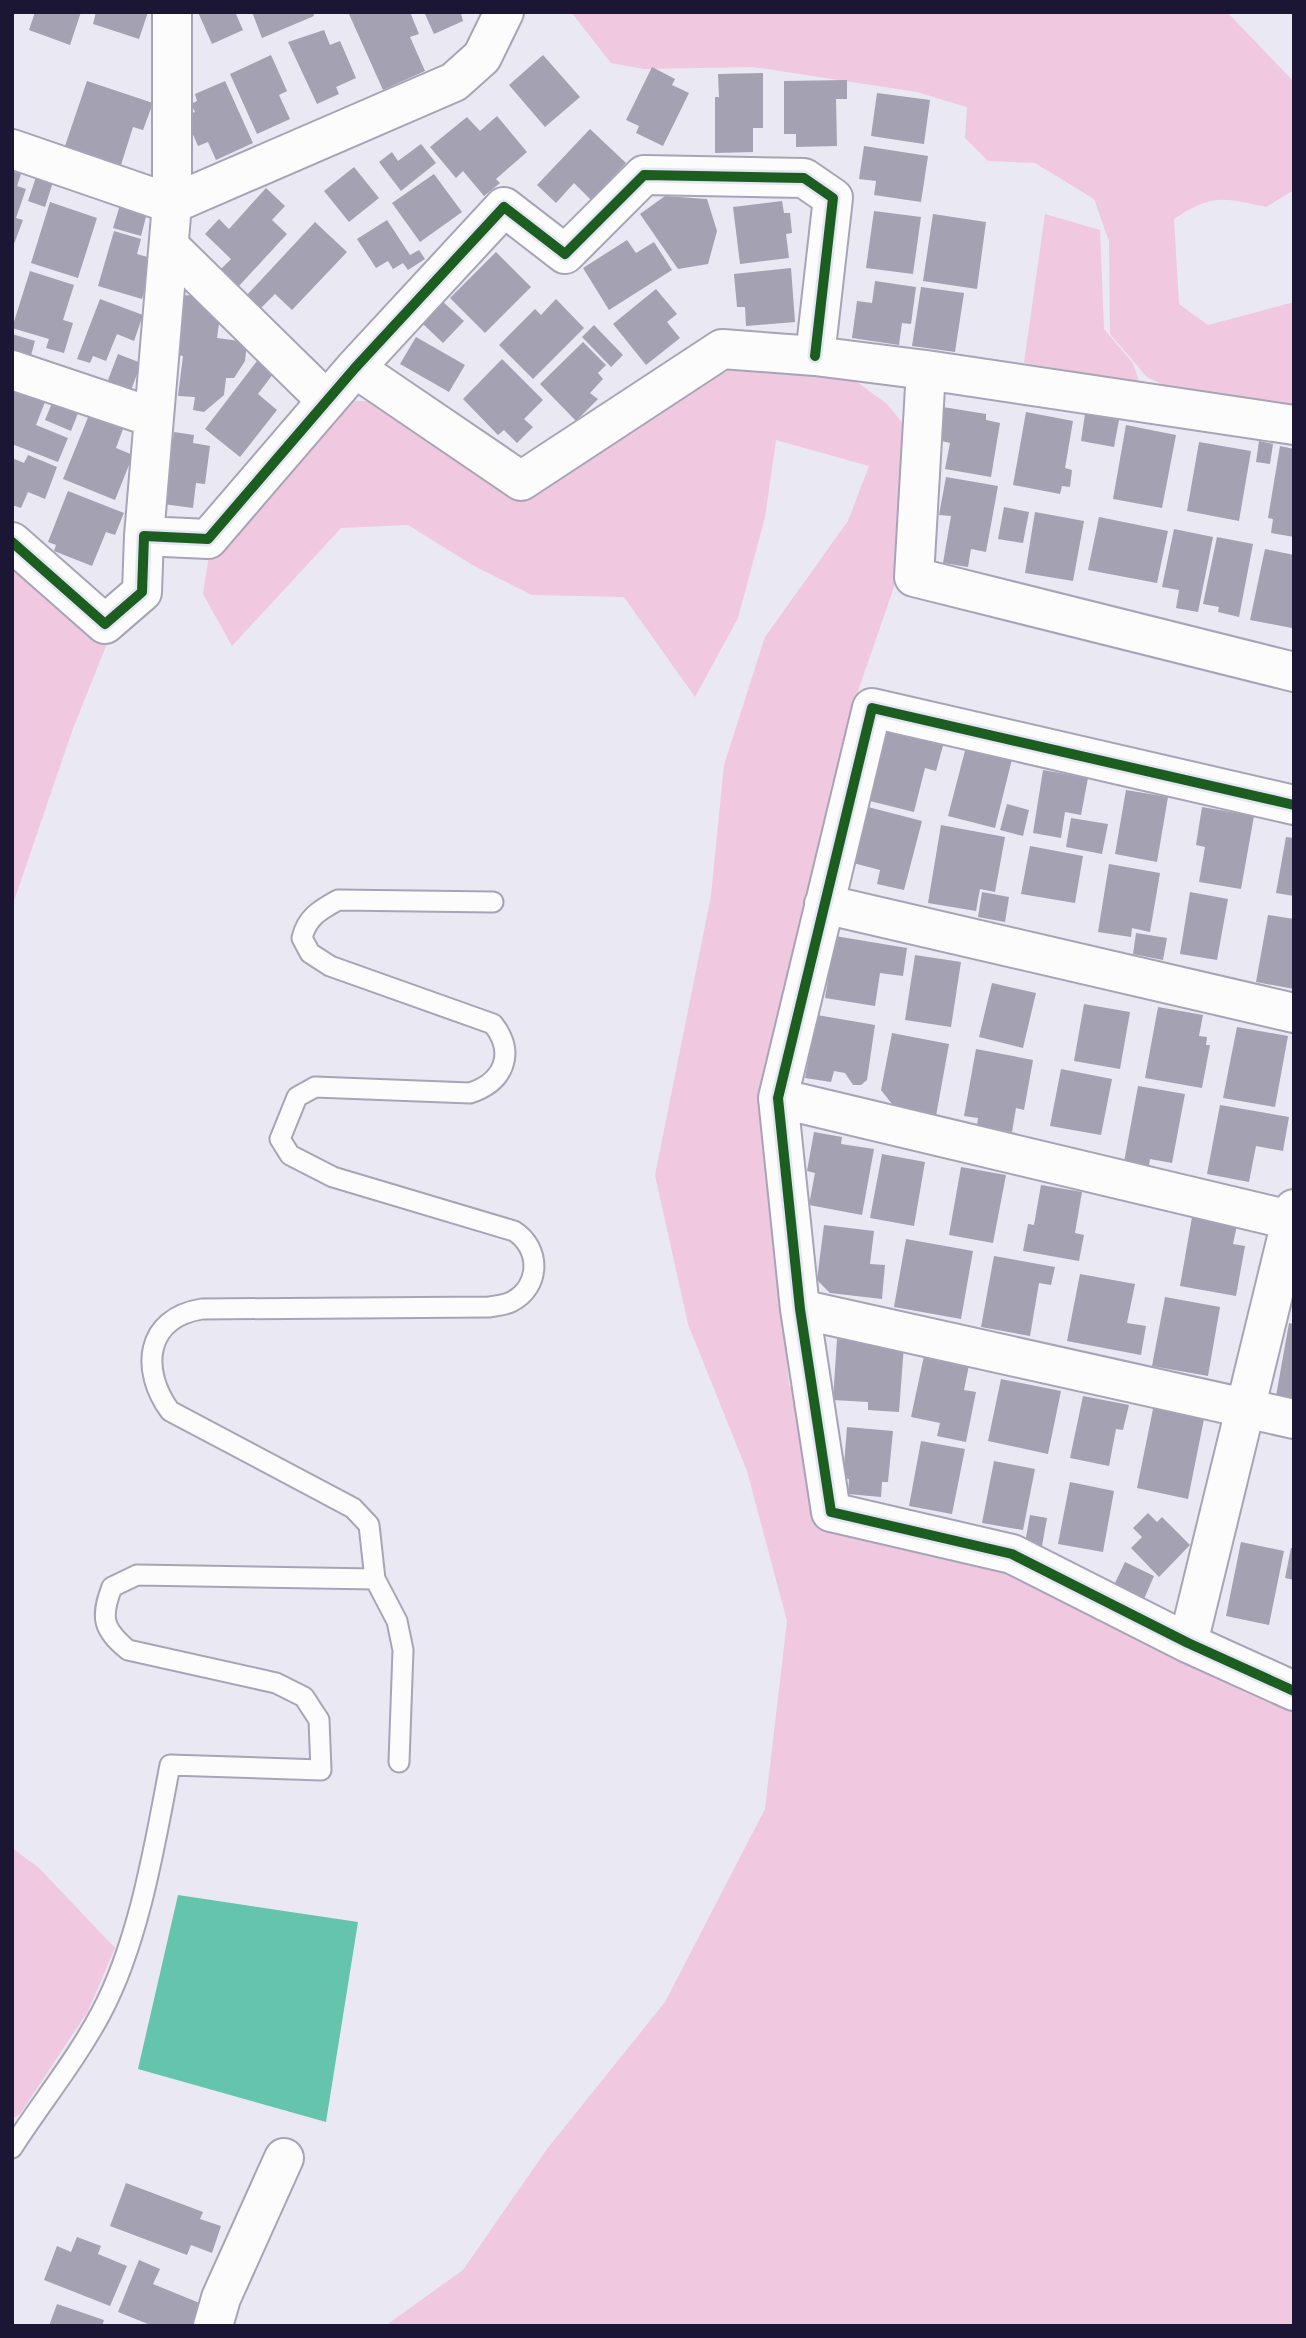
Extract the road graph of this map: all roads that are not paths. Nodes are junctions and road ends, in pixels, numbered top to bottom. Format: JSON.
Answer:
{"nodes":[{"id":1,"x":172,"y":12,"type":"edge"},
{"id":2,"x":504,"y":12,"type":"edge"},
{"id":3,"x":12,"y":149,"type":"edge"},
{"id":4,"x":172,"y":204,"type":"junction"},
{"id":5,"x":170,"y":247,"type":"junction"},
{"id":6,"x":815,"y":356,"type":"junction"},
{"id":7,"x":355,"y":368,"type":"junction"},
{"id":8,"x":12,"y":370,"type":"edge"},
{"id":9,"x":926,"y":370,"type":"junction"},
{"id":10,"x":327,"y":401,"type":"junction"},
{"id":11,"x":152,"y":418,"type":"junction"},
{"id":12,"x":1294,"y":425,"type":"edge"},
{"id":13,"x":144,"y":536,"type":"junction"},
{"id":14,"x":12,"y":542,"type":"edge"},
{"id":15,"x":1294,"y":672,"type":"edge"},
{"id":16,"x":1294,"y":805,"type":"edge"},
{"id":17,"x":493,"y":902,"type":"dead end"},
{"id":18,"x":824,"y":904,"type":"junction"},
{"id":19,"x":1294,"y":1013,"type":"edge"},
{"id":20,"x":778,"y":1098,"type":"junction"},
{"id":21,"x":1293,"y":1217,"type":"edge"},
{"id":22,"x":800,"y":1309,"type":"junction"},
{"id":23,"x":1248,"y":1408,"type":"junction"},
{"id":24,"x":1294,"y":1419,"type":"edge"},
{"id":25,"x":375,"y":1579,"type":"junction"},
{"id":26,"x":1188,"y":1643,"type":"junction"},
{"id":27,"x":1294,"y":1690,"type":"edge"},
{"id":28,"x":400,"y":1762,"type":"dead end"},
{"id":29,"x":12,"y":2148,"type":"edge"},
{"id":30,"x":284,"y":2158,"type":"dead end"},
{"id":31,"x":213,"y":2326,"type":"edge"}],
"edges":[{"from":1,"to":4,"type":"street"},
{"from":2,"to":4,"type":"street"},
{"from":3,"to":4,"type":"street"},
{"from":4,"to":5,"type":"street"},
{"from":5,"to":10,"type":"street"},
{"from":5,"to":11,"type":"street"},
{"from":6,"to":7,"type":"street"},
{"from":6,"to":7,"type":"street"},
{"from":6,"to":9,"type":"street"},
{"from":7,"to":10,"type":"street"},
{"from":8,"to":11,"type":"street"},
{"from":9,"to":12,"type":"street"},
{"from":9,"to":15,"type":"street"},
{"from":10,"to":13,"type":"street"},
{"from":11,"to":13,"type":"street"},
{"from":13,"to":14,"type":"street"},
{"from":16,"to":18,"type":"street"},
{"from":17,"to":25,"type":"lane"},
{"from":18,"to":19,"type":"street"},
{"from":18,"to":20,"type":"street"},
{"from":20,"to":21,"type":"street"},
{"from":20,"to":22,"type":"street"},
{"from":21,"to":23,"type":"street"},
{"from":22,"to":23,"type":"street"},
{"from":22,"to":26,"type":"street"},
{"from":23,"to":24,"type":"street"},
{"from":23,"to":26,"type":"street"},
{"from":25,"to":28,"type":"lane"},
{"from":25,"to":29,"type":"lane"},
{"from":26,"to":27,"type":"street"},
{"from":30,"to":31,"type":"street"}]}
